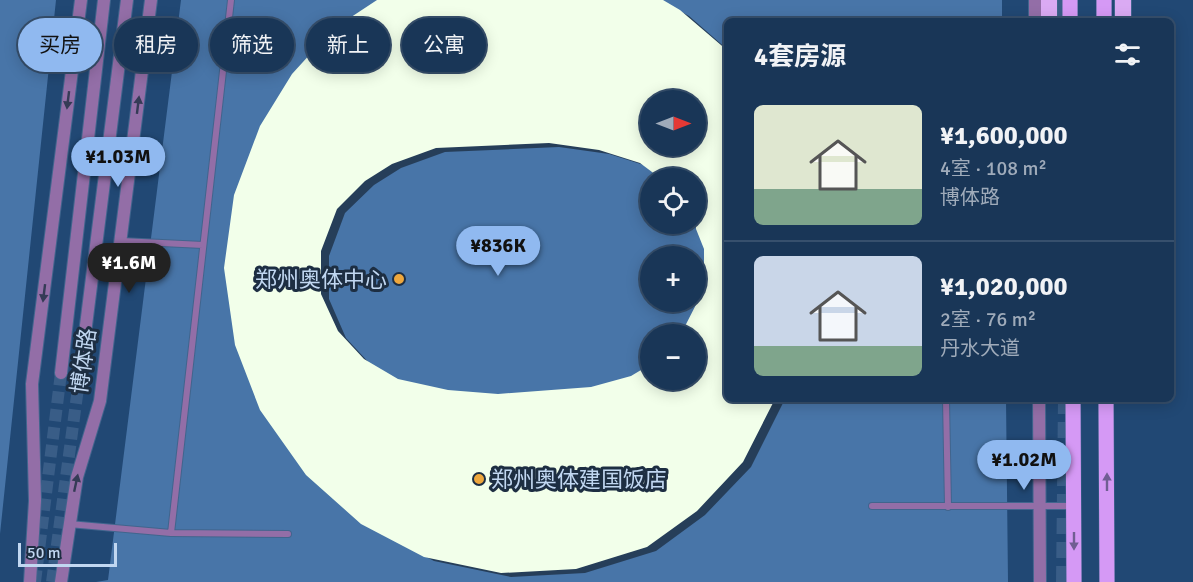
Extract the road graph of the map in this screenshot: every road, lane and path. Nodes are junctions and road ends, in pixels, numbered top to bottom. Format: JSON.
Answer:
{"nodes":[{"id":1,"x":81,"y":0,"type":"edge"},
{"id":2,"x":104,"y":0,"type":"edge"},
{"id":3,"x":127,"y":0,"type":"edge"},
{"id":4,"x":151,"y":0,"type":"edge"},
{"id":5,"x":231,"y":0,"type":"edge"},
{"id":6,"x":1035,"y":0,"type":"edge"},
{"id":7,"x":1049,"y":0,"type":"edge"},
{"id":8,"x":1070,"y":0,"type":"edge"},
{"id":9,"x":1104,"y":0,"type":"edge"},
{"id":10,"x":1124,"y":0,"type":"edge"},
{"id":11,"x":1035,"y":18,"type":"edge"},
{"id":12,"x":1049,"y":18,"type":"edge"},
{"id":13,"x":1070,"y":18,"type":"edge"},
{"id":14,"x":1104,"y":18,"type":"edge"},
{"id":15,"x":1124,"y":18,"type":"edge"},
{"id":16,"x":120,"y":241,"type":"junction"},
{"id":17,"x":203,"y":245,"type":"junction"},
{"id":18,"x":61,"y":373,"type":"tunnel mouth"},
{"id":19,"x":80,"y":373,"type":"tunnel mouth"},
{"id":20,"x":946,"y":402,"type":"edge"},
{"id":21,"x":1039,"y":402,"type":"edge"},
{"id":22,"x":1073,"y":402,"type":"edge"},
{"id":23,"x":1106,"y":402,"type":"edge"},
{"id":24,"x":872,"y":506,"type":"dead end"},
{"id":25,"x":1039,"y":506,"type":"junction"},
{"id":26,"x":1074,"y":506,"type":"junction"},
{"id":27,"x":948,"y":507,"type":"junction"},
{"id":28,"x":69,"y":524,"type":"junction"},
{"id":29,"x":171,"y":533,"type":"junction"},
{"id":30,"x":288,"y":534,"type":"dead end"},
{"id":31,"x":30,"y":582,"type":"edge"},
{"id":32,"x":61,"y":582,"type":"edge"},
{"id":33,"x":1040,"y":582,"type":"edge"},
{"id":34,"x":1074,"y":582,"type":"edge"},
{"id":35,"x":1107,"y":582,"type":"edge"}],
"edges":[{"from":1,"to":31,"type":"street","name":"博体路","one_way":true},
{"from":2,"to":18,"type":"street"},
{"from":3,"to":19,"type":"street"},
{"from":16,"to":4,"type":"street","name":"博体路","one_way":true},
{"from":5,"to":17,"type":"lane"},
{"from":6,"to":11,"type":"street"},
{"from":7,"to":12,"type":"highway"},
{"from":8,"to":13,"type":"main road"},
{"from":9,"to":14,"type":"main road"},
{"from":10,"to":15,"type":"highway"},
{"from":16,"to":17,"type":"lane"},
{"from":28,"to":16,"type":"street","name":"博体路","one_way":true},
{"from":17,"to":29,"type":"lane"},
{"from":20,"to":27,"type":"lane"},
{"from":21,"to":25,"type":"street"},
{"from":22,"to":26,"type":"main road"},
{"from":35,"to":23,"type":"main road","one_way":true},
{"from":24,"to":27,"type":"lane"},
{"from":25,"to":26,"type":"lane"},
{"from":25,"to":27,"type":"lane"},
{"from":25,"to":33,"type":"street"},
{"from":26,"to":34,"type":"main road","one_way":true},
{"from":28,"to":29,"type":"lane"},
{"from":28,"to":32,"type":"street","name":"博体路"},
{"from":29,"to":30,"type":"lane"}]}
